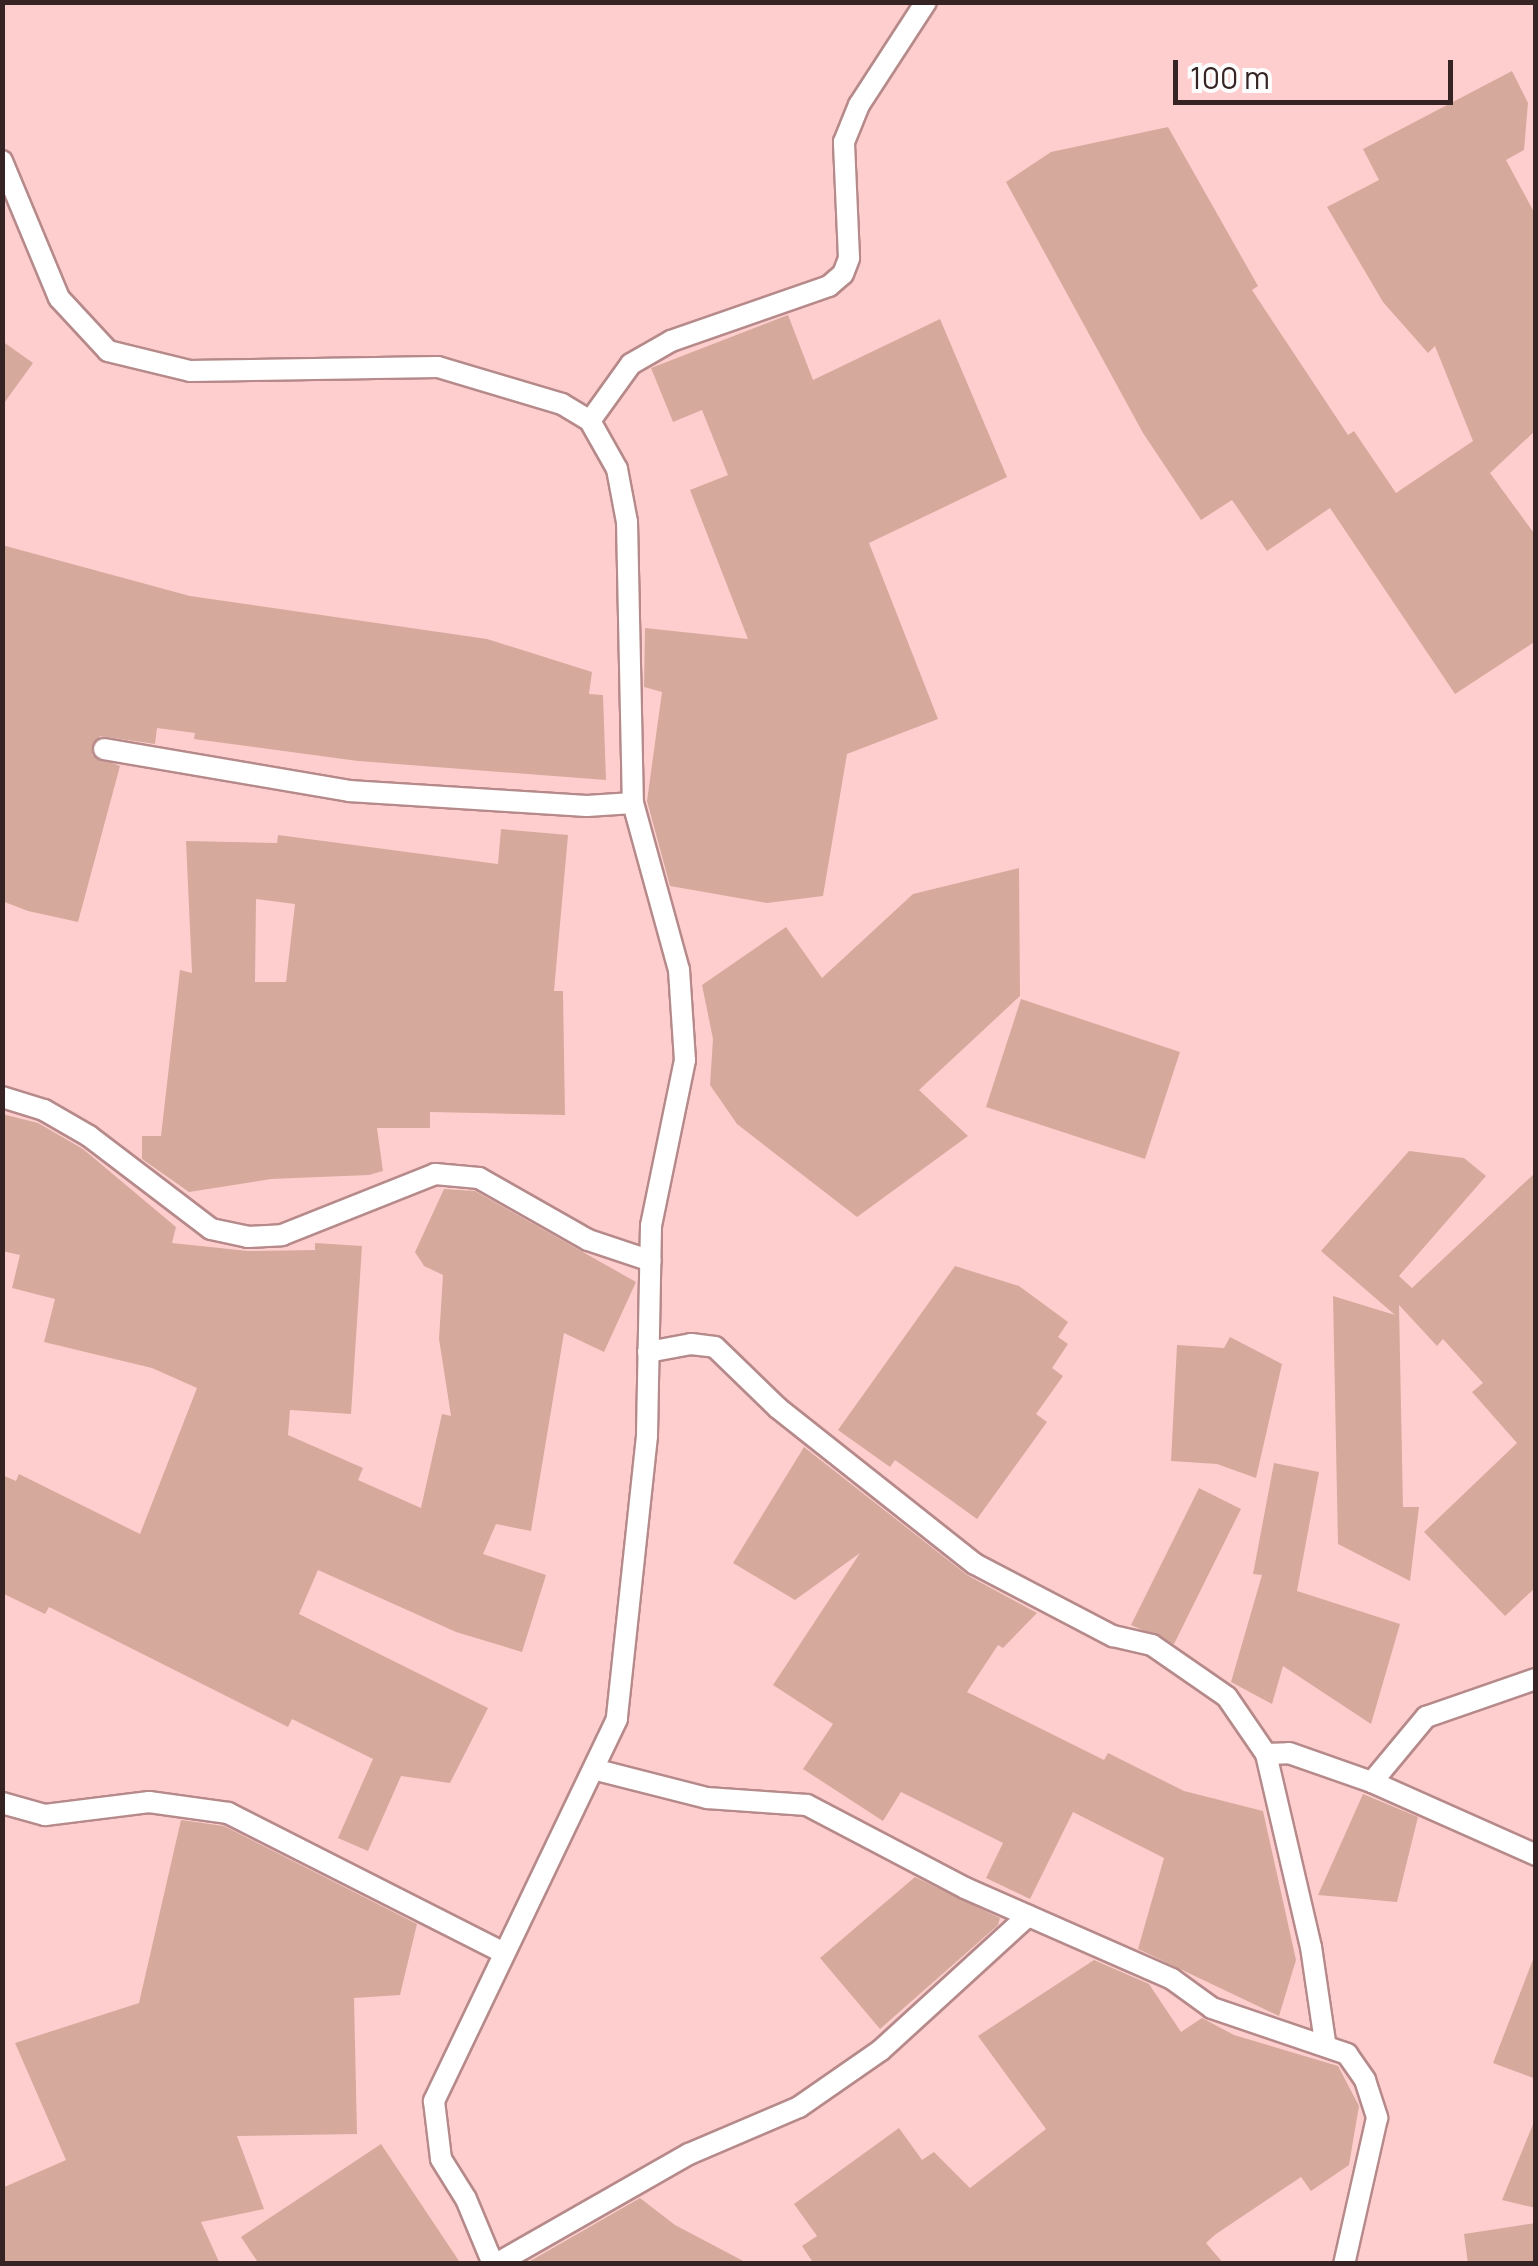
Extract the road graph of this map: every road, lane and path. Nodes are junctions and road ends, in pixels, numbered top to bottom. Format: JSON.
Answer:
{"nodes":[{"id":1,"x":926,"y":2,"type":"edge"},
{"id":2,"x":2,"y":161,"type":"edge"},
{"id":3,"x":590,"y":421,"type":"junction"},
{"id":4,"x":104,"y":749,"type":"dead end"},
{"id":5,"x":633,"y":803,"type":"junction"},
{"id":6,"x":2,"y":1097,"type":"edge"},
{"id":7,"x":651,"y":1262,"type":"junction"},
{"id":8,"x":648,"y":1352,"type":"junction"},
{"id":9,"x":1536,"y":1680,"type":"edge"},
{"id":10,"x":1266,"y":1754,"type":"junction"},
{"id":11,"x":598,"y":1770,"type":"junction"},
{"id":12,"x":1372,"y":1782,"type":"junction"},
{"id":13,"x":2,"y":1803,"type":"edge"},
{"id":14,"x":1536,"y":1855,"type":"edge"},
{"id":15,"x":1028,"y":1916,"type":"junction"},
{"id":16,"x":502,"y":1952,"type":"junction"},
{"id":17,"x":1325,"y":2042,"type":"junction"},
{"id":18,"x":494,"y":2264,"type":"edge"},
{"id":19,"x":1344,"y":2264,"type":"edge"}],
"edges":[{"from":1,"to":3,"type":"street"},
{"from":2,"to":3,"type":"street"},
{"from":3,"to":5,"type":"street"},
{"from":4,"to":5,"type":"street"},
{"from":5,"to":7,"type":"street"},
{"from":6,"to":7,"type":"street"},
{"from":7,"to":8,"type":"street"},
{"from":8,"to":10,"type":"street"},
{"from":8,"to":11,"type":"street"},
{"from":9,"to":12,"type":"street"},
{"from":10,"to":12,"type":"street"},
{"from":10,"to":17,"type":"street"},
{"from":11,"to":15,"type":"street"},
{"from":11,"to":16,"type":"street"},
{"from":12,"to":14,"type":"street"},
{"from":13,"to":16,"type":"street"},
{"from":15,"to":17,"type":"street"},
{"from":15,"to":18,"type":"street"},
{"from":16,"to":18,"type":"street"},
{"from":17,"to":19,"type":"street"}]}
